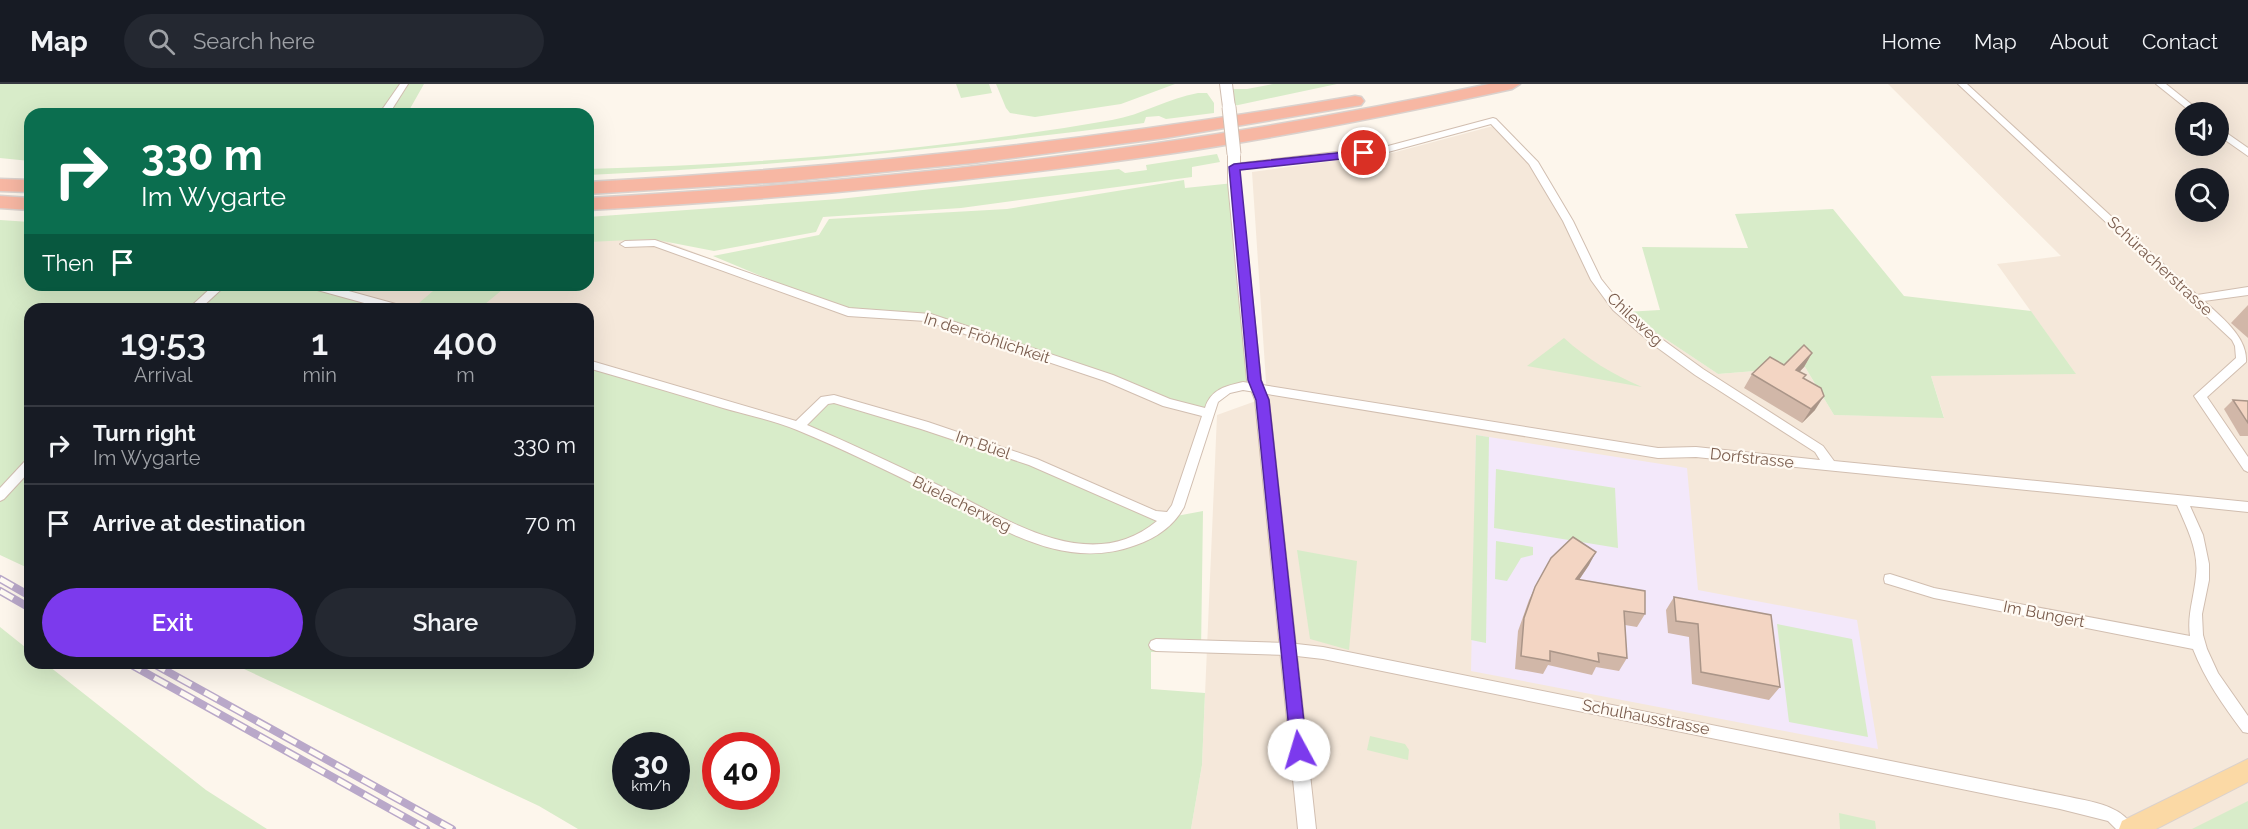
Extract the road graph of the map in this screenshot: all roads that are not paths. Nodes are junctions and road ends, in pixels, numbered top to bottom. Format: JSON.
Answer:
{"nodes":[{"id":1,"x":404,"y":84,"type":"edge"},
{"id":2,"x":1226,"y":84,"type":"edge"},
{"id":3,"x":1439,"y":84,"type":"edge"},
{"id":4,"x":1512,"y":84,"type":"edge"},
{"id":5,"x":1962,"y":84,"type":"edge"},
{"id":6,"x":2160,"y":84,"type":"edge"},
{"id":7,"x":2183,"y":102,"type":"edge"},
{"id":8,"x":388,"y":108,"type":"edge"},
{"id":9,"x":2229,"y":138,"type":"edge"},
{"id":10,"x":2248,"y":153,"type":"edge"},
{"id":11,"x":1234,"y":161,"type":"junction"},
{"id":12,"x":0,"y":185,"type":"edge"},
{"id":13,"x":24,"y":186,"type":"edge"},
{"id":14,"x":594,"y":188,"type":"edge"},
{"id":15,"x":0,"y":202,"type":"edge"},
{"id":16,"x":24,"y":204,"type":"edge"},
{"id":17,"x":594,"y":204,"type":"edge"},
{"id":18,"x":625,"y":244,"type":"dead end"},
{"id":19,"x":214,"y":291,"type":"edge"},
{"id":20,"x":335,"y":291,"type":"edge"},
{"id":21,"x":2248,"y":291,"type":"edge"},
{"id":22,"x":2196,"y":299,"type":"junction"},
{"id":23,"x":200,"y":303,"type":"edge"},
{"id":24,"x":378,"y":303,"type":"edge"},
{"id":25,"x":594,"y":366,"type":"edge"},
{"id":26,"x":1258,"y":388,"type":"junction"},
{"id":27,"x":1208,"y":413,"type":"junction"},
{"id":28,"x":798,"y":426,"type":"junction"},
{"id":29,"x":1831,"y":466,"type":"junction"},
{"id":30,"x":2248,"y":467,"type":"edge"},
{"id":31,"x":24,"y":470,"type":"edge"},
{"id":32,"x":0,"y":496,"type":"edge"},
{"id":33,"x":2181,"y":499,"type":"junction"},
{"id":34,"x":2248,"y":507,"type":"edge"},
{"id":35,"x":1172,"y":517,"type":"junction"},
{"id":36,"x":1890,"y":579,"type":"dead end"},
{"id":37,"x":2199,"y":644,"type":"junction"},
{"id":38,"x":1156,"y":645,"type":"dead end"},
{"id":39,"x":1288,"y":649,"type":"junction"},
{"id":40,"x":2248,"y":727,"type":"edge"},
{"id":41,"x":2248,"y":770,"type":"edge"},
{"id":42,"x":1307,"y":829,"type":"edge"},
{"id":43,"x":2126,"y":829,"type":"edge"},
{"id":44,"x":2131,"y":829,"type":"edge"}],
"edges":[{"from":1,"to":8,"type":"street"},
{"from":2,"to":11,"type":"street","bridge":true},
{"from":3,"to":14,"type":"highway"},
{"from":4,"to":17,"type":"highway"},
{"from":5,"to":22,"type":"street","name":"Schüracherstrasse"},
{"from":6,"to":7,"type":"street"},
{"from":9,"to":10,"type":"street"},
{"from":11,"to":26,"type":"street"},
{"from":11,"to":29,"type":"street","name":"Chileweg"},
{"from":12,"to":13,"type":"highway"},
{"from":15,"to":16,"type":"highway"},
{"from":18,"to":27,"type":"street","name":"In der Fröhlichkeit"},
{"from":19,"to":23,"type":"street"},
{"from":20,"to":24,"type":"street"},
{"from":21,"to":22,"type":"street"},
{"from":22,"to":30,"type":"street","name":"Schüracherstrasse"},
{"from":25,"to":28,"type":"street","name":"Büelacherweg"},
{"from":26,"to":27,"type":"street"},
{"from":26,"to":29,"type":"street","name":"Dorfstrasse"},
{"from":26,"to":39,"type":"street"},
{"from":27,"to":35,"type":"street"},
{"from":28,"to":35,"type":"street","name":"Im Büel"},
{"from":28,"to":35,"type":"street","name":"Büelacherweg"},
{"from":29,"to":33,"type":"street","name":"Dorfstrasse"},
{"from":31,"to":32,"type":"street"},
{"from":33,"to":34,"type":"street","name":"Dorfstrasse"},
{"from":33,"to":37,"type":"street"},
{"from":36,"to":37,"type":"street","name":"Im Bungert"},
{"from":37,"to":40,"type":"street"},
{"from":38,"to":39,"type":"street","name":"Schulhausstrasse"},
{"from":39,"to":42,"type":"street"},
{"from":39,"to":43,"type":"street","name":"Schulhausstrasse"},
{"from":41,"to":44,"type":"main road"}]}
